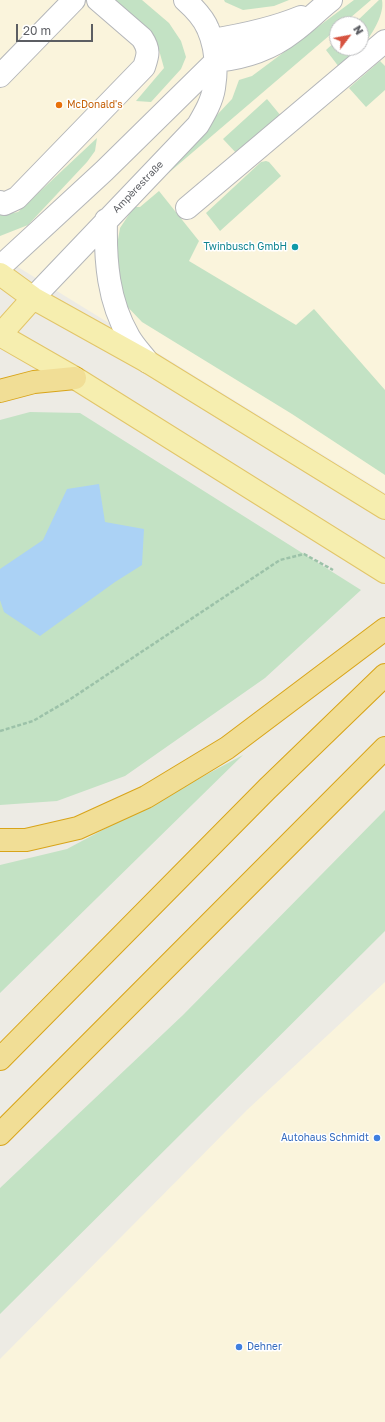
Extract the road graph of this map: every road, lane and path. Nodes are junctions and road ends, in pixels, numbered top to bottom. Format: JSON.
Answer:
{"nodes":[{"id":1,"x":74,"y":0,"type":"edge"},
{"id":2,"x":98,"y":0,"type":"edge"},
{"id":3,"x":186,"y":0,"type":"edge"},
{"id":4,"x":324,"y":5,"type":"edge"},
{"id":5,"x":212,"y":40,"type":"junction"},
{"id":6,"x":385,"y":41,"type":"edge"},
{"id":7,"x":216,"y":61,"type":"junction"},
{"id":8,"x":0,"y":76,"type":"edge"},
{"id":9,"x":0,"y":202,"type":"edge"},
{"id":10,"x":187,"y":208,"type":"dead end"},
{"id":11,"x":106,"y":220,"type":"junction"},
{"id":12,"x":0,"y":267,"type":"edge"},
{"id":13,"x":0,"y":274,"type":"edge"},
{"id":14,"x":33,"y":298,"type":"junction"},
{"id":15,"x":0,"y":335,"type":"edge"},
{"id":16,"x":148,"y":362,"type":"junction"},
{"id":17,"x":75,"y":378,"type":"junction"},
{"id":18,"x":0,"y":391,"type":"edge"},
{"id":19,"x":385,"y":508,"type":"edge"},
{"id":20,"x":337,"y":572,"type":"dead end"},
{"id":21,"x":385,"y":572,"type":"edge"},
{"id":22,"x":385,"y":629,"type":"edge"},
{"id":23,"x":385,"y":675,"type":"edge"},
{"id":24,"x":0,"y":731,"type":"edge"},
{"id":25,"x":385,"y":748,"type":"edge"},
{"id":26,"x":0,"y":840,"type":"edge"},
{"id":27,"x":0,"y":1059,"type":"edge"},
{"id":28,"x":0,"y":1134,"type":"edge"}],
"edges":[{"from":1,"to":8,"type":"street"},
{"from":2,"to":9,"type":"street"},
{"from":3,"to":5,"type":"street","name":"Ampèrestraße"},
{"from":4,"to":5,"type":"street"},
{"from":4,"to":7,"type":"street"},
{"from":5,"to":7,"type":"street","name":"Ampèrestraße"},
{"from":6,"to":10,"type":"street"},
{"from":7,"to":11,"type":"street","name":"Ampèrestraße"},
{"from":7,"to":12,"type":"street"},
{"from":11,"to":14,"type":"street","name":"Ampèrestraße"},
{"from":11,"to":16,"type":"street"},
{"from":13,"to":14,"type":"main road"},
{"from":14,"to":15,"type":"main road"},
{"from":14,"to":16,"type":"main road"},
{"from":15,"to":17,"type":"main road"},
{"from":16,"to":19,"type":"main road"},
{"from":17,"to":18,"type":"highway"},
{"from":17,"to":21,"type":"main road"},
{"from":20,"to":24,"type":"path"},
{"from":22,"to":26,"type":"highway"},
{"from":23,"to":27,"type":"highway"},
{"from":25,"to":28,"type":"highway"}]}
